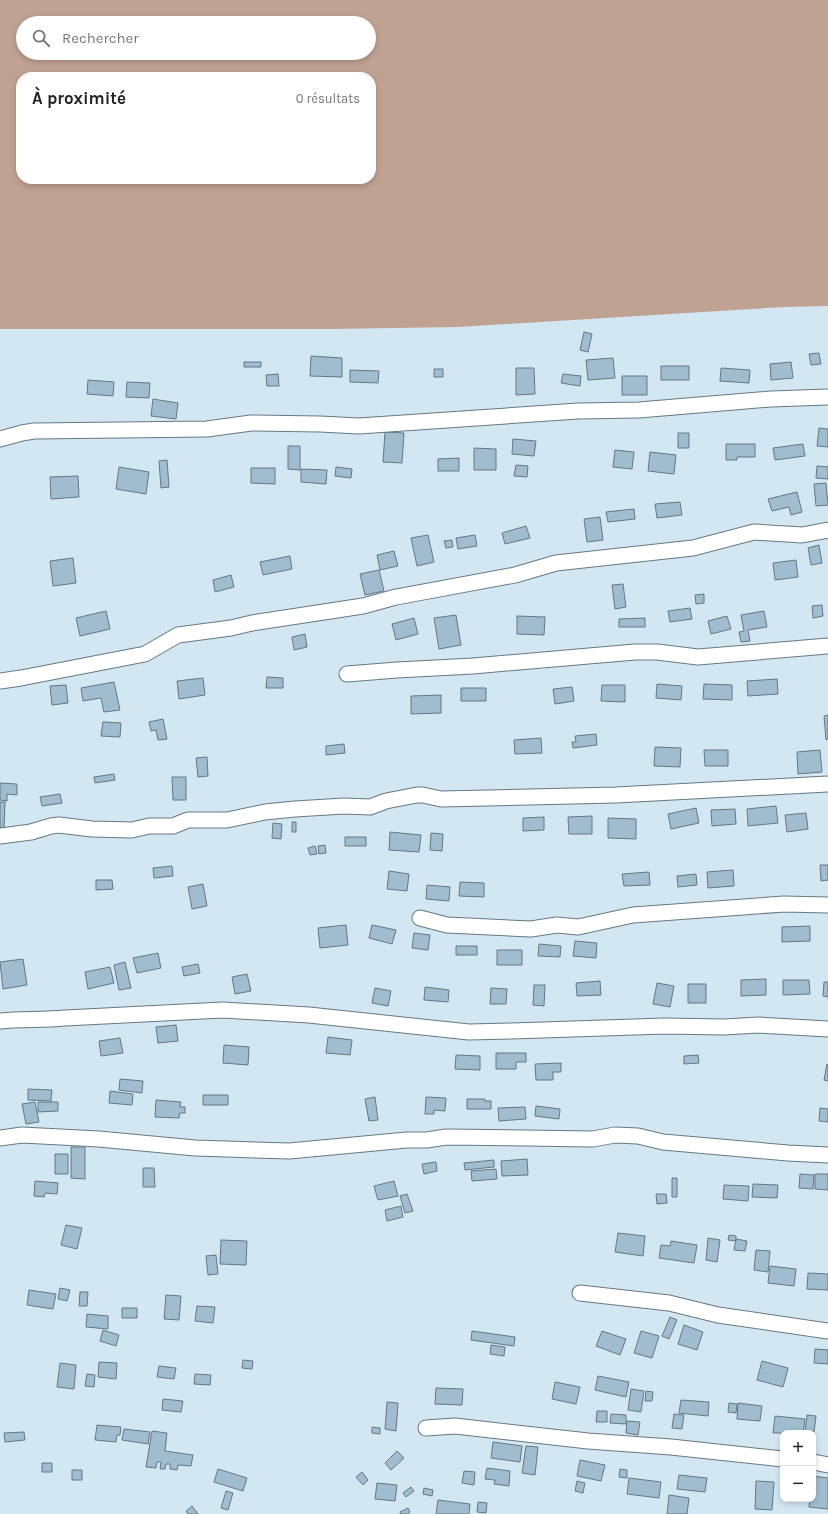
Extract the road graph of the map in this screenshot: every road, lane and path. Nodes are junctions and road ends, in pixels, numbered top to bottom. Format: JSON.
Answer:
{"nodes":[{"id":1,"x":828,"y":398,"type":"edge"},
{"id":2,"x":0,"y":439,"type":"edge"},
{"id":3,"x":828,"y":530,"type":"edge"},
{"id":4,"x":828,"y":646,"type":"edge"},
{"id":5,"x":348,"y":674,"type":"dead end"},
{"id":6,"x":0,"y":681,"type":"edge"},
{"id":7,"x":828,"y":784,"type":"edge"},
{"id":8,"x":0,"y":836,"type":"edge"},
{"id":9,"x":828,"y":906,"type":"edge"},
{"id":10,"x":420,"y":918,"type":"dead end"},
{"id":11,"x":0,"y":1021,"type":"edge"},
{"id":12,"x":828,"y":1029,"type":"edge"},
{"id":13,"x":0,"y":1138,"type":"edge"},
{"id":14,"x":828,"y":1155,"type":"edge"},
{"id":15,"x":580,"y":1293,"type":"dead end"},
{"id":16,"x":828,"y":1331,"type":"edge"},
{"id":17,"x":426,"y":1428,"type":"dead end"},
{"id":18,"x":780,"y":1459,"type":"edge"},
{"id":19,"x":816,"y":1463,"type":"edge"},
{"id":20,"x":828,"y":1465,"type":"edge"}],
"edges":[{"from":1,"to":2,"type":"street"},
{"from":3,"to":6,"type":"street"},
{"from":4,"to":5,"type":"street"},
{"from":7,"to":8,"type":"street"},
{"from":9,"to":10,"type":"street"},
{"from":11,"to":12,"type":"street"},
{"from":13,"to":14,"type":"street"},
{"from":15,"to":16,"type":"street"},
{"from":17,"to":18,"type":"street"},
{"from":19,"to":20,"type":"street"}]}
